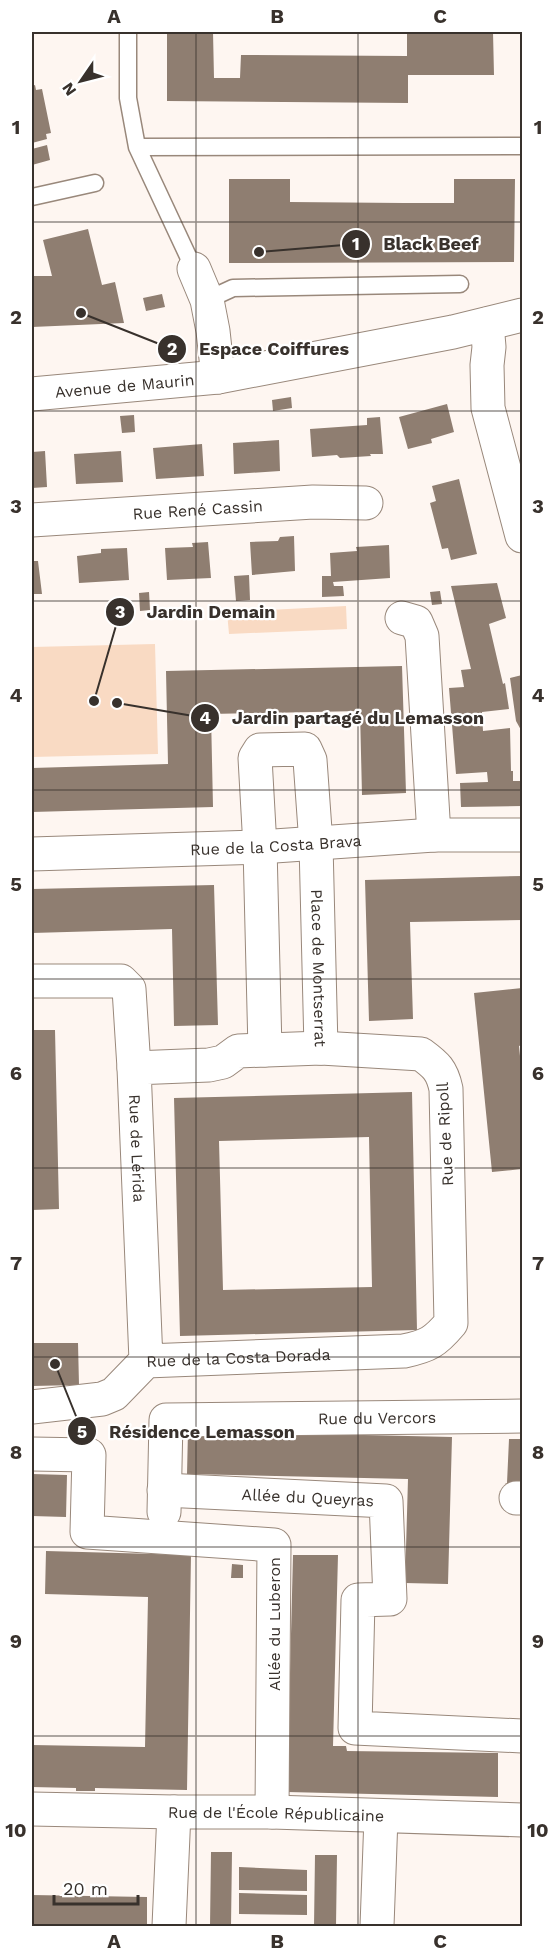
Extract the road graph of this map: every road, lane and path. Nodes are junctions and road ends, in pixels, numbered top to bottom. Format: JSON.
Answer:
{"nodes":[{"id":1,"x":128,"y":32,"type":"edge"},
{"id":2,"x":522,"y":146,"type":"edge"},
{"id":3,"x":137,"y":147,"type":"junction"},
{"id":4,"x":95,"y":183,"type":"dead end"},
{"id":5,"x":32,"y":197,"type":"edge"},
{"id":6,"x":194,"y":269,"type":"joint"},
{"id":7,"x":460,"y":284,"type":"dead end"},
{"id":8,"x":207,"y":300,"type":"junction"},
{"id":9,"x":511,"y":321,"type":"edge"},
{"id":10,"x":218,"y":377,"type":"junction"},
{"id":11,"x":32,"y":394,"type":"edge"},
{"id":12,"x":366,"y":503,"type":"dead end"},
{"id":13,"x":32,"y":520,"type":"edge"},
{"id":14,"x":522,"y":536,"type":"edge"},
{"id":15,"x":402,"y":618,"type":"dead end"},
{"id":16,"x":522,"y":835,"type":"edge"},
{"id":17,"x":434,"y":836,"type":"junction"},
{"id":18,"x":316,"y":844,"type":"junction"},
{"id":19,"x":260,"y":848,"type":"junction"},
{"id":20,"x":32,"y":854,"type":"edge"},
{"id":21,"x":32,"y":981,"type":"edge"},
{"id":22,"x":321,"y":1048,"type":"junction"},
{"id":23,"x":265,"y":1050,"type":"junction"},
{"id":24,"x":134,"y":1068,"type":"junction"},
{"id":25,"x":451,"y":1323,"type":"joint"},
{"id":26,"x":146,"y":1361,"type":"junction"},
{"id":27,"x":32,"y":1407,"type":"edge"},
{"id":28,"x":522,"y":1416,"type":"edge"},
{"id":29,"x":32,"y":1454,"type":"edge"},
{"id":30,"x":164,"y":1490,"type":"junction"},
{"id":31,"x":166,"y":1537,"type":"junction"},
{"id":32,"x":522,"y":1736,"type":"edge"},
{"id":33,"x":32,"y":1809,"type":"edge"},
{"id":34,"x":174,"y":1812,"type":"junction"},
{"id":35,"x":272,"y":1812,"type":"junction"},
{"id":36,"x":381,"y":1816,"type":"junction"},
{"id":37,"x":522,"y":1820,"type":"edge"},
{"id":38,"x":169,"y":1926,"type":"edge"},
{"id":39,"x":377,"y":1926,"type":"edge"}],
"edges":[{"from":1,"to":3,"type":"lane"},
{"from":2,"to":3,"type":"lane"},
{"from":3,"to":6,"type":"lane"},
{"from":4,"to":5,"type":"lane"},
{"from":6,"to":8,"type":"street","name":"Avenue de Maurin"},
{"from":7,"to":8,"type":"lane"},
{"from":8,"to":10,"type":"street","name":"Avenue de Maurin"},
{"from":9,"to":10,"type":"street","name":"Avenue de Maurin"},
{"from":9,"to":14,"type":"street"},
{"from":10,"to":11,"type":"street","name":"Avenue de Maurin"},
{"from":12,"to":13,"type":"street","name":"Rue René Cassin"},
{"from":15,"to":17,"type":"street"},
{"from":16,"to":17,"type":"street","name":"Rue de la Costa Brava"},
{"from":17,"to":18,"type":"street","name":"Rue de la Costa Brava"},
{"from":18,"to":19,"type":"street","name":"Rue de la Costa Brava"},
{"from":18,"to":19,"type":"street","name":"Place de Montserrat"},
{"from":18,"to":22,"type":"street","name":"Place de Montserrat"},
{"from":19,"to":20,"type":"street","name":"Rue de la Costa Brava"},
{"from":19,"to":23,"type":"street"},
{"from":21,"to":24,"type":"street","name":"Rue de Lérida"},
{"from":22,"to":23,"type":"street","name":"Place de Montserrat"},
{"from":22,"to":25,"type":"street","name":"Rue de Ripoll"},
{"from":23,"to":24,"type":"street"},
{"from":24,"to":26,"type":"street","name":"Rue de Lérida"},
{"from":25,"to":26,"type":"street","name":"Rue de la Costa Dorada"},
{"from":26,"to":27,"type":"street","name":"Rue de la Costa Dorada"},
{"from":28,"to":30,"type":"street","name":"Rue du Vercors"},
{"from":29,"to":31,"type":"street"},
{"from":30,"to":31,"type":"street","name":"Rue du Vercors"},
{"from":30,"to":32,"type":"street","name":"Allée du Queyras"},
{"from":31,"to":35,"type":"street","name":"Allée du Luberon"},
{"from":33,"to":34,"type":"street","name":"Rue de l'École Républicaine"},
{"from":34,"to":35,"type":"street","name":"Rue de l'École Républicaine"},
{"from":34,"to":38,"type":"street"},
{"from":35,"to":36,"type":"street","name":"Rue de l'École Républicaine"},
{"from":36,"to":37,"type":"street","name":"Rue de l'École Républicaine"},
{"from":36,"to":39,"type":"street"}]}
